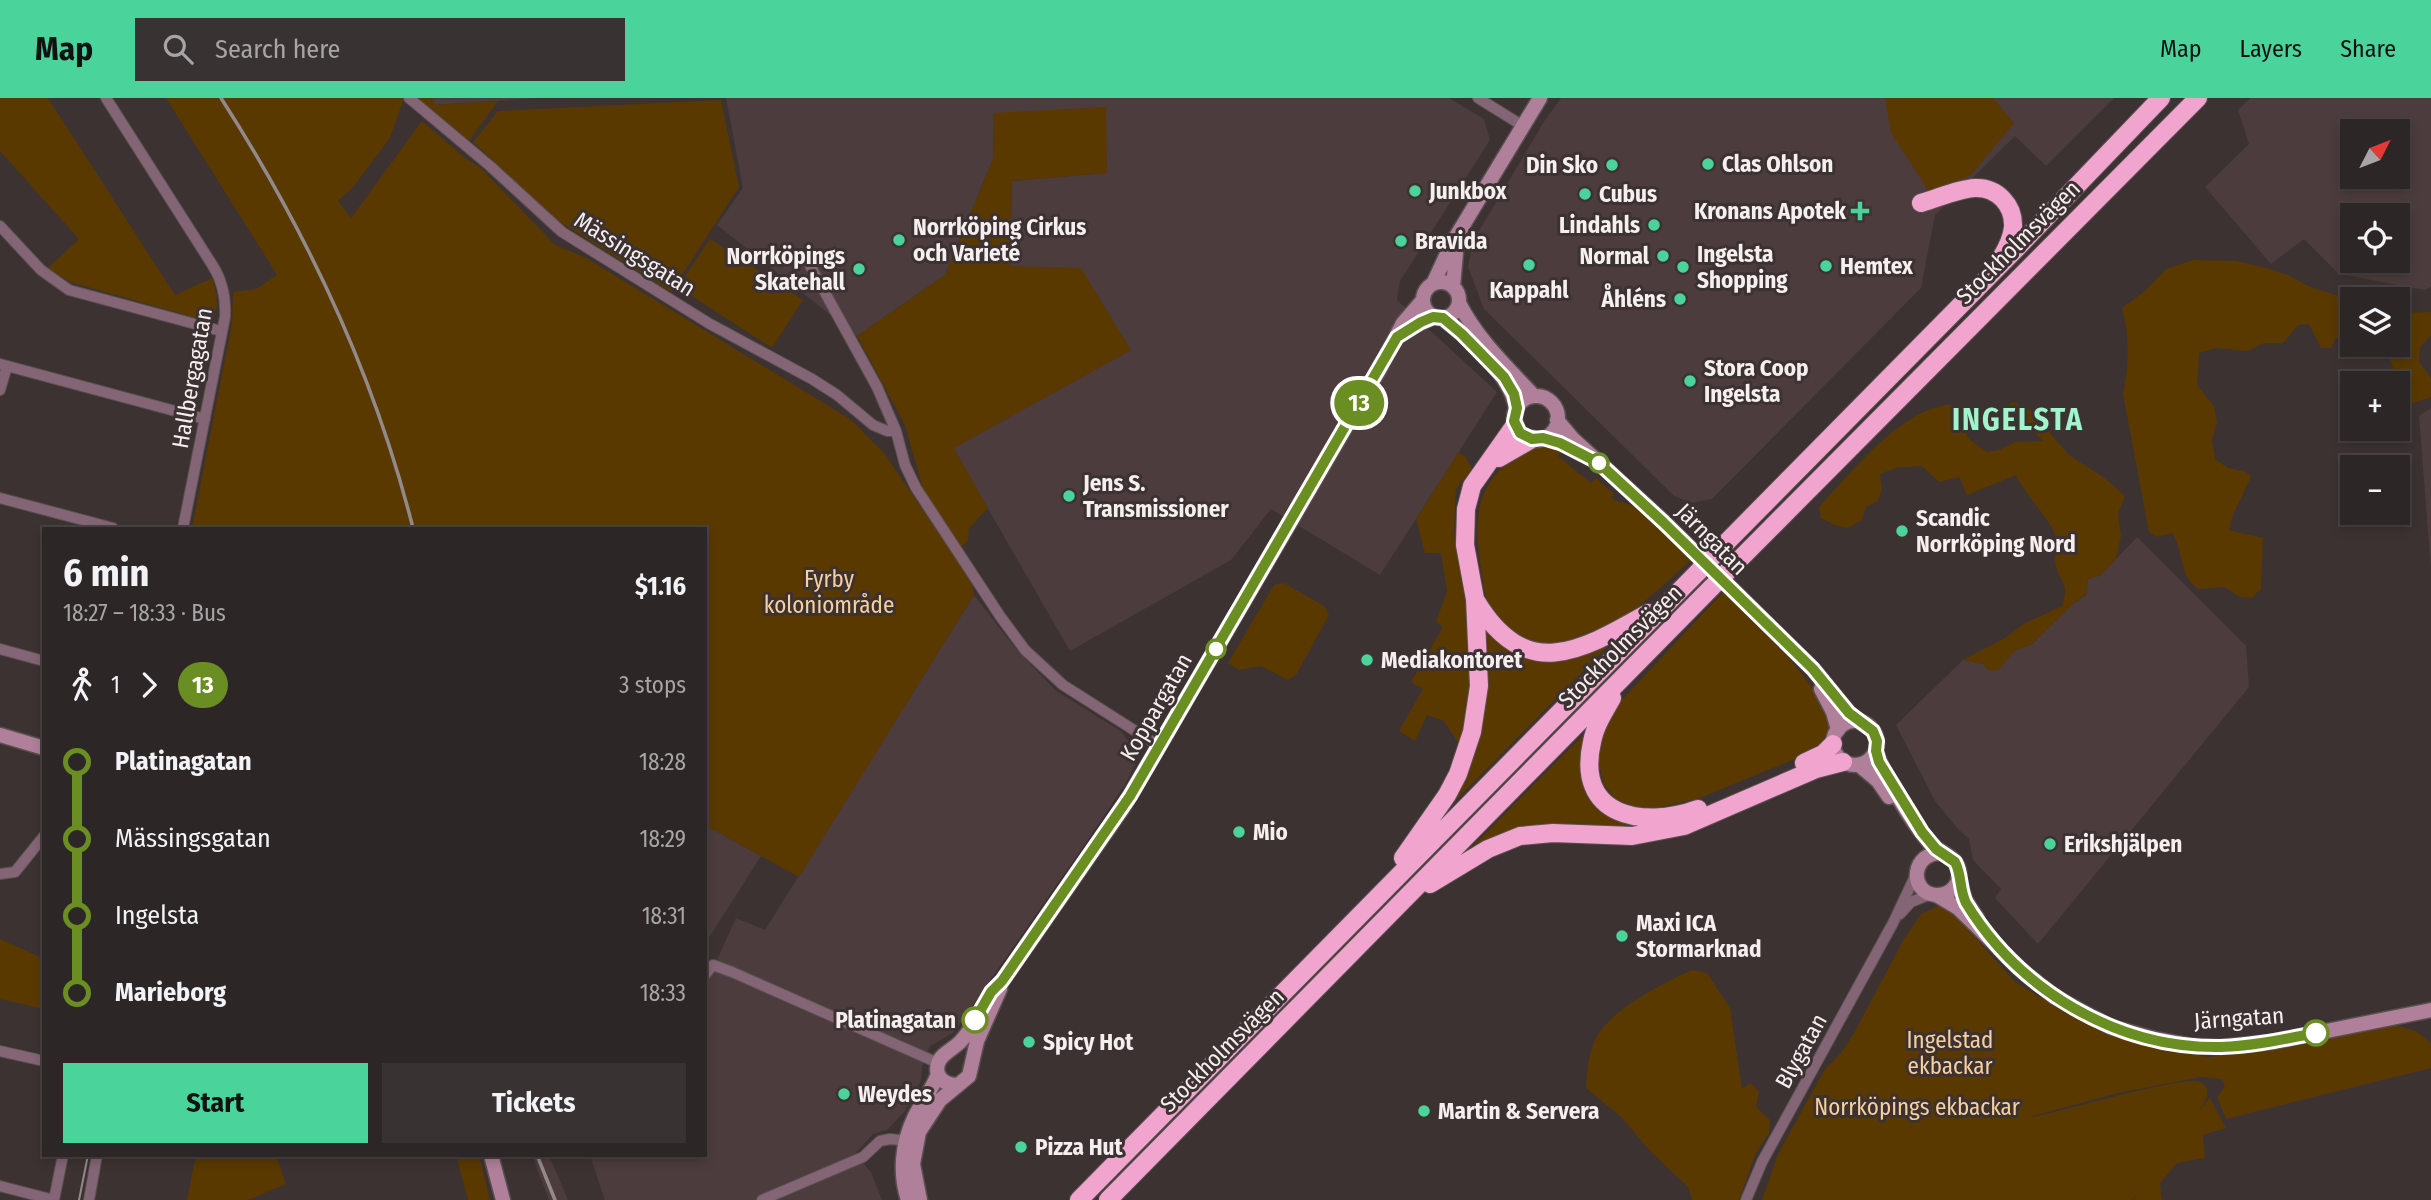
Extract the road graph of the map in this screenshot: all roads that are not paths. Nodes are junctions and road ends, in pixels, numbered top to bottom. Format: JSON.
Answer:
{"nodes":[{"id":1,"x":106,"y":98,"type":"edge"},
{"id":2,"x":409,"y":98,"type":"edge"},
{"id":3,"x":1478,"y":98,"type":"edge"},
{"id":4,"x":1540,"y":98,"type":"edge"},
{"id":5,"x":2161,"y":98,"type":"edge"},
{"id":6,"x":2198,"y":98,"type":"edge"},
{"id":7,"x":1523,"y":125,"type":"junction"},
{"id":8,"x":1922,"y":203,"type":"dead end"},
{"id":9,"x":0,"y":226,"type":"edge"},
{"id":10,"x":1457,"y":236,"type":"junction"},
{"id":11,"x":807,"y":260,"type":"dead end"},
{"id":12,"x":1995,"y":270,"type":"junction"},
{"id":13,"x":1433,"y":284,"type":"junction"},
{"id":14,"x":1453,"y":287,"type":"junction"},
{"id":15,"x":1422,"y":300,"type":"junction"},
{"id":16,"x":1459,"y":303,"type":"junction"},
{"id":17,"x":1438,"y":318,"type":"junction"},
{"id":18,"x":221,"y":331,"type":"junction"},
{"id":19,"x":1397,"y":337,"type":"junction"},
{"id":20,"x":3,"y":365,"type":"edge"},
{"id":21,"x":0,"y":390,"type":"edge"},
{"id":22,"x":1534,"y":396,"type":"junction"},
{"id":23,"x":1516,"y":416,"type":"junction"},
{"id":24,"x":205,"y":419,"type":"junction"},
{"id":25,"x":1557,"y":420,"type":"junction"},
{"id":26,"x":896,"y":431,"type":"junction"},
{"id":27,"x":1538,"y":439,"type":"junction"},
{"id":28,"x":1599,"y":463,"type":"junction"},
{"id":29,"x":1488,"y":466,"type":"junction"},
{"id":30,"x":0,"y":498,"type":"edge"},
{"id":31,"x":109,"y":527,"type":"edge"},
{"id":32,"x":183,"y":527,"type":"edge"},
{"id":33,"x":1475,"y":599,"type":"junction"},
{"id":34,"x":1667,"y":603,"type":"junction"},
{"id":35,"x":0,"y":649,"type":"edge"},
{"id":36,"x":1791,"y":650,"type":"junction"},
{"id":37,"x":42,"y":660,"type":"edge"},
{"id":38,"x":1625,"y":677,"type":"junction"},
{"id":39,"x":1859,"y":722,"type":"junction"},
{"id":40,"x":0,"y":735,"type":"edge"},
{"id":41,"x":1836,"y":737,"type":"junction"},
{"id":42,"x":1159,"y":746,"type":"junction"},
{"id":43,"x":42,"y":747,"type":"edge"},
{"id":44,"x":1876,"y":751,"type":"junction"},
{"id":45,"x":1851,"y":763,"type":"junction"},
{"id":46,"x":42,"y":838,"type":"edge"},
{"id":47,"x":1943,"y":853,"type":"junction"},
{"id":48,"x":1918,"y":868,"type":"junction"},
{"id":49,"x":0,"y":874,"type":"edge"},
{"id":50,"x":1959,"y":879,"type":"junction"},
{"id":51,"x":1934,"y":895,"type":"junction"},
{"id":52,"x":1404,"y":901,"type":"junction"},
{"id":53,"x":1366,"y":909,"type":"junction"},
{"id":54,"x":1893,"y":923,"type":"junction"},
{"id":55,"x":1993,"y":943,"type":"junction"},
{"id":56,"x":707,"y":972,"type":"edge"},
{"id":57,"x":1002,"y":981,"type":"junction"},
{"id":58,"x":2431,"y":1010,"type":"edge"},
{"id":59,"x":0,"y":1051,"type":"edge"},
{"id":60,"x":42,"y":1061,"type":"edge"},
{"id":61,"x":942,"y":1063,"type":"junction"},
{"id":62,"x":970,"y":1065,"type":"junction"},
{"id":63,"x":957,"y":1085,"type":"junction"},
{"id":64,"x":911,"y":1141,"type":"junction"},
{"id":65,"x":63,"y":1157,"type":"edge"},
{"id":66,"x":97,"y":1157,"type":"edge"},
{"id":67,"x":492,"y":1157,"type":"edge"},
{"id":68,"x":0,"y":1186,"type":"edge"},
{"id":69,"x":54,"y":1200,"type":"edge"},
{"id":70,"x":89,"y":1200,"type":"edge"},
{"id":71,"x":503,"y":1200,"type":"edge"},
{"id":72,"x":762,"y":1200,"type":"edge"},
{"id":73,"x":908,"y":1200,"type":"edge"},
{"id":74,"x":920,"y":1200,"type":"edge"},
{"id":75,"x":1079,"y":1200,"type":"edge"},
{"id":76,"x":1108,"y":1200,"type":"edge"},
{"id":77,"x":1746,"y":1200,"type":"edge"}],
"edges":[{"from":1,"to":18,"type":"street","name":"Hallbergagatan"},
{"from":2,"to":26,"type":"street","name":"Mässingsgatan"},
{"from":3,"to":7,"type":"street"},
{"from":4,"to":7,"type":"street"},
{"from":5,"to":12,"type":"highway","name":"Stockholmsvägen"},
{"from":6,"to":38,"type":"highway","name":"Stockholmsvägen","bridge":true},
{"from":7,"to":10,"type":"street"},
{"from":8,"to":12,"type":"highway"},
{"from":9,"to":18,"type":"street"},
{"from":10,"to":13,"type":"street"},
{"from":10,"to":14,"type":"street"},
{"from":11,"to":26,"type":"street"},
{"from":12,"to":34,"type":"highway","name":"Stockholmsvägen","bridge":true},
{"from":13,"to":14,"type":"street"},
{"from":13,"to":15,"type":"street"},
{"from":14,"to":16,"type":"street"},
{"from":15,"to":17,"type":"street"},
{"from":15,"to":19,"type":"street","name":"Koppargatan"},
{"from":16,"to":17,"type":"street"},
{"from":16,"to":22,"type":"street"},
{"from":17,"to":19,"type":"street"},
{"from":17,"to":23,"type":"street"},
{"from":18,"to":24,"type":"street","name":"Hallbergagatan"},
{"from":19,"to":42,"type":"street","name":"Koppargatan"},
{"from":20,"to":21,"type":"street"},
{"from":20,"to":24,"type":"street"},
{"from":22,"to":23,"type":"street"},
{"from":22,"to":25,"type":"street"},
{"from":23,"to":27,"type":"street"},
{"from":23,"to":29,"type":"highway"},
{"from":24,"to":32,"type":"street","name":"Hallbergagatan"},
{"from":25,"to":27,"type":"street"},
{"from":25,"to":28,"type":"street","name":"Järngatan"},
{"from":26,"to":42,"type":"street"},
{"from":27,"to":28,"type":"street","name":"Järngatan"},
{"from":27,"to":29,"type":"highway"},
{"from":28,"to":36,"type":"street","name":"Järngatan"},
{"from":29,"to":33,"type":"highway"},
{"from":30,"to":31,"type":"street"},
{"from":33,"to":34,"type":"highway"},
{"from":33,"to":53,"type":"highway"},
{"from":34,"to":53,"type":"highway","name":"Stockholmsvägen"},
{"from":35,"to":37,"type":"street"},
{"from":36,"to":39,"type":"street","name":"Järngatan"},
{"from":36,"to":41,"type":"street","name":"Järngatan"},
{"from":38,"to":41,"type":"highway"},
{"from":38,"to":52,"type":"highway","name":"Stockholmsvägen"},
{"from":39,"to":41,"type":"street"},
{"from":39,"to":44,"type":"street"},
{"from":40,"to":43,"type":"street"},
{"from":41,"to":45,"type":"street"},
{"from":42,"to":57,"type":"street","name":"Koppargatan"},
{"from":44,"to":45,"type":"street"},
{"from":44,"to":47,"type":"street"},
{"from":45,"to":48,"type":"street"},
{"from":45,"to":52,"type":"highway"},
{"from":46,"to":49,"type":"street"},
{"from":47,"to":48,"type":"street"},
{"from":47,"to":50,"type":"street"},
{"from":48,"to":51,"type":"street"},
{"from":48,"to":54,"type":"street","name":"Blygatan"},
{"from":50,"to":51,"type":"street"},
{"from":50,"to":55,"type":"street","name":"Järngatan"},
{"from":51,"to":54,"type":"street","name":"Blygatan"},
{"from":51,"to":55,"type":"street","name":"Järngatan"},
{"from":52,"to":76,"type":"highway","name":"Stockholmsvägen"},
{"from":53,"to":75,"type":"highway","name":"Stockholmsvägen"},
{"from":54,"to":77,"type":"street","name":"Blygatan"},
{"from":55,"to":58,"type":"street","name":"Järngatan"},
{"from":56,"to":61,"type":"street"},
{"from":57,"to":61,"type":"street","name":"Koppargatan"},
{"from":57,"to":62,"type":"street","name":"Koppargatan"},
{"from":59,"to":60,"type":"street"},
{"from":61,"to":62,"type":"street"},
{"from":61,"to":63,"type":"street"},
{"from":61,"to":64,"type":"street","name":"Koppargatan"},
{"from":62,"to":63,"type":"street"},
{"from":63,"to":64,"type":"street","name":"Koppargatan"},
{"from":64,"to":72,"type":"street"},
{"from":64,"to":73,"type":"street","name":"Koppargatan"},
{"from":64,"to":74,"type":"street","name":"Koppargatan"},
{"from":65,"to":69,"type":"street"},
{"from":66,"to":70,"type":"street"},
{"from":67,"to":71,"type":"street"},
{"from":68,"to":69,"type":"street"}]}
